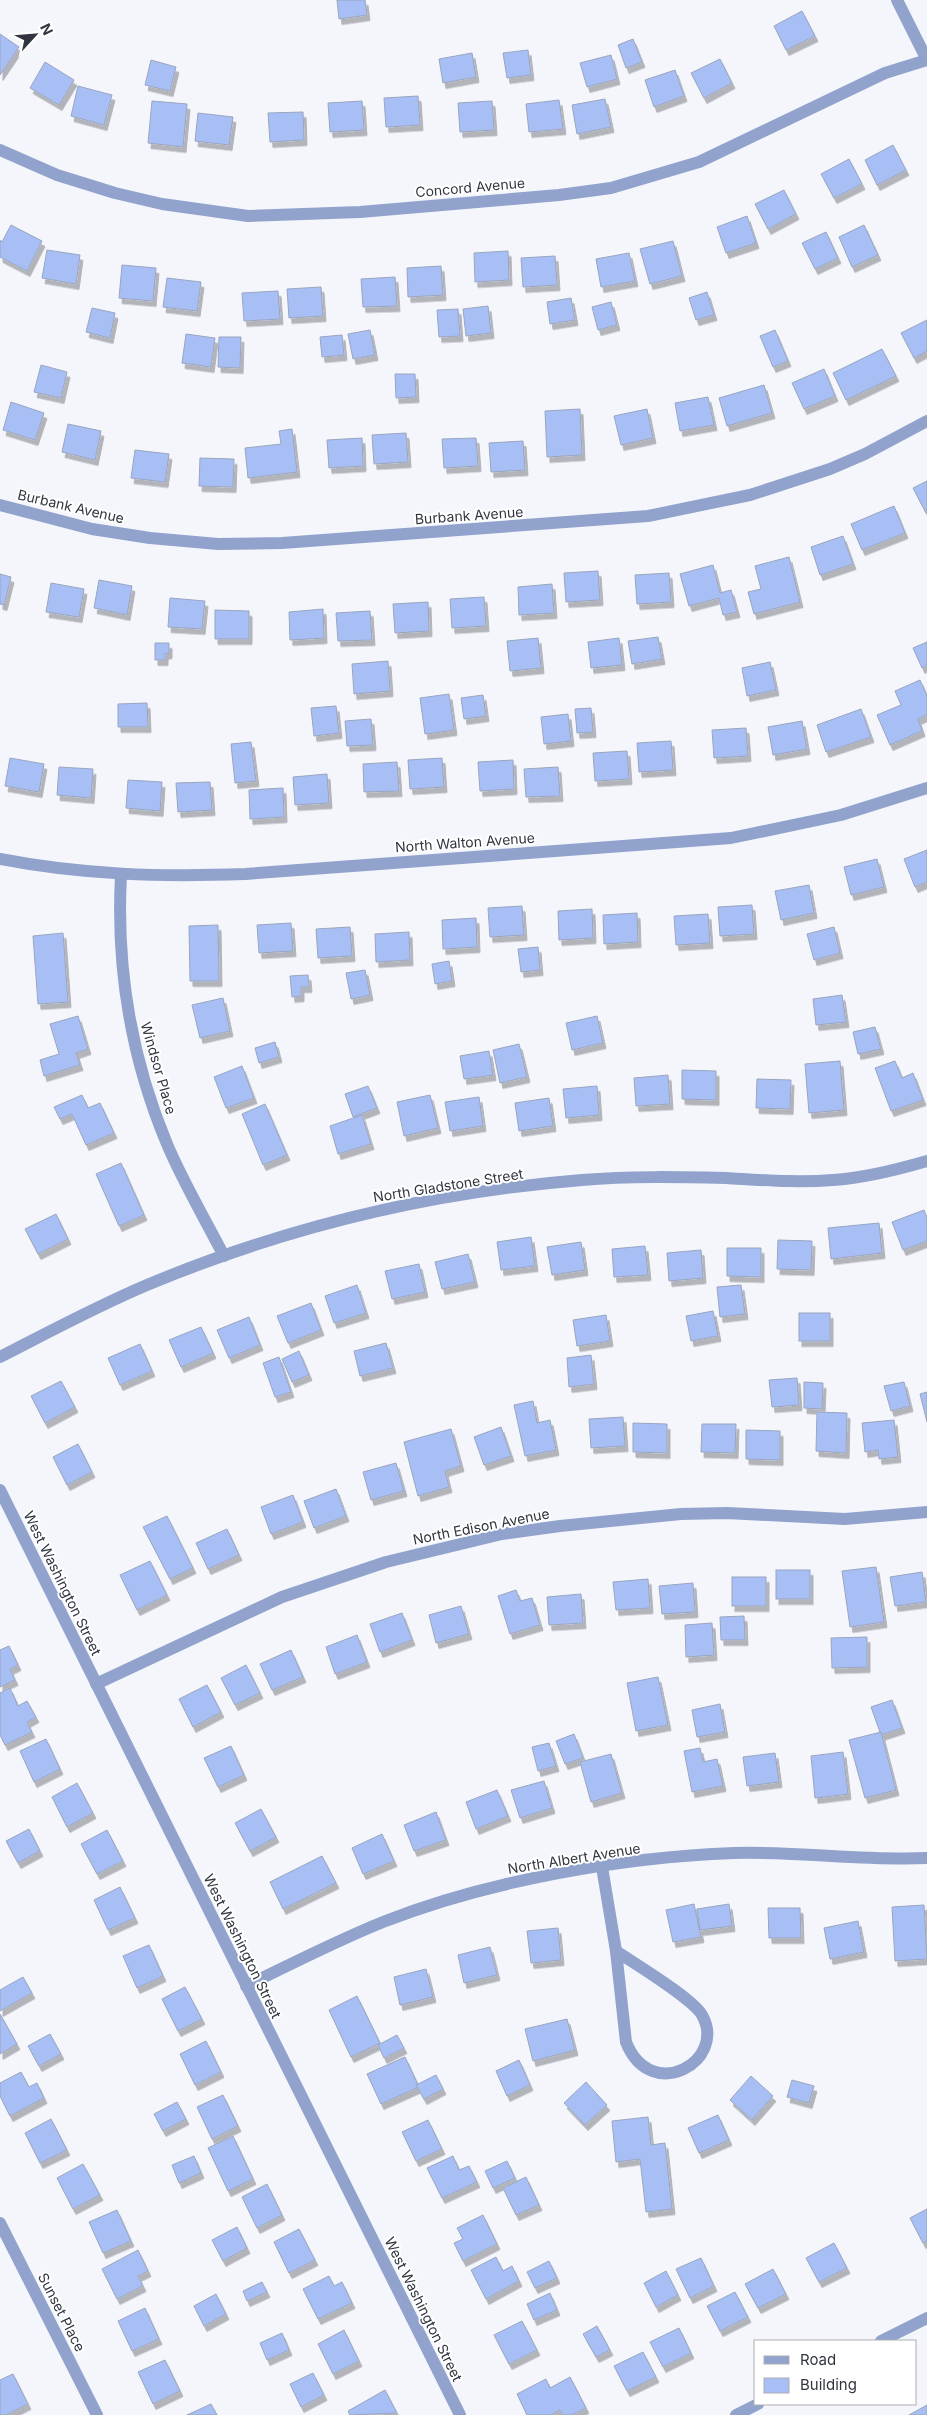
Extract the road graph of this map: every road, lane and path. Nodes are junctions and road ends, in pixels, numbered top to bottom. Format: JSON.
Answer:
{"nodes":[{"id":1,"x":897,"y":0,"type":"edge"},
{"id":2,"x":927,"y":60,"type":"edge"},
{"id":3,"x":0,"y":150,"type":"edge"},
{"id":4,"x":927,"y":421,"type":"edge"},
{"id":5,"x":0,"y":505,"type":"edge"},
{"id":6,"x":927,"y":788,"type":"edge"},
{"id":7,"x":0,"y":860,"type":"edge"},
{"id":8,"x":121,"y":875,"type":"junction"},
{"id":9,"x":927,"y":1161,"type":"edge"},
{"id":10,"x":224,"y":1256,"type":"junction"},
{"id":11,"x":0,"y":1357,"type":"edge"},
{"id":12,"x":0,"y":1490,"type":"edge"},
{"id":13,"x":927,"y":1512,"type":"edge"},
{"id":14,"x":96,"y":1684,"type":"junction"},
{"id":15,"x":927,"y":1858,"type":"edge"},
{"id":16,"x":602,"y":1867,"type":"junction"},
{"id":17,"x":616,"y":1951,"type":"junction"},
{"id":18,"x":246,"y":1986,"type":"junction"},
{"id":19,"x":0,"y":2223,"type":"edge"},
{"id":20,"x":927,"y":2318,"type":"edge"},
{"id":21,"x":884,"y":2340,"type":"edge"},
{"id":22,"x":756,"y":2405,"type":"edge"},
{"id":23,"x":97,"y":2415,"type":"edge"},
{"id":24,"x":460,"y":2415,"type":"edge"},
{"id":25,"x":736,"y":2415,"type":"edge"}],
"edges":[{"from":1,"to":2,"type":"street"},
{"from":2,"to":3,"type":"street","name":"Concord Avenue"},
{"from":4,"to":5,"type":"street","name":"Burbank Avenue"},
{"from":6,"to":8,"type":"street","name":"North Walton Avenue"},
{"from":7,"to":8,"type":"street","name":"North Walton Avenue"},
{"from":8,"to":10,"type":"street","name":"Windsor Place"},
{"from":9,"to":10,"type":"street","name":"North Gladstone Street"},
{"from":10,"to":11,"type":"street","name":"North Gladstone Street"},
{"from":12,"to":14,"type":"street","name":"West Washington Street"},
{"from":13,"to":14,"type":"street","name":"North Edison Avenue"},
{"from":14,"to":18,"type":"street","name":"West Washington Street"},
{"from":15,"to":16,"type":"street","name":"North Albert Avenue"},
{"from":16,"to":17,"type":"street"},
{"from":16,"to":18,"type":"street","name":"North Albert Avenue"},
{"from":17,"to":17,"type":"street"},
{"from":18,"to":24,"type":"street","name":"West Washington Street"},
{"from":19,"to":23,"type":"street","name":"Sunset Place"},
{"from":20,"to":21,"type":"street"},
{"from":22,"to":25,"type":"street"}]}
